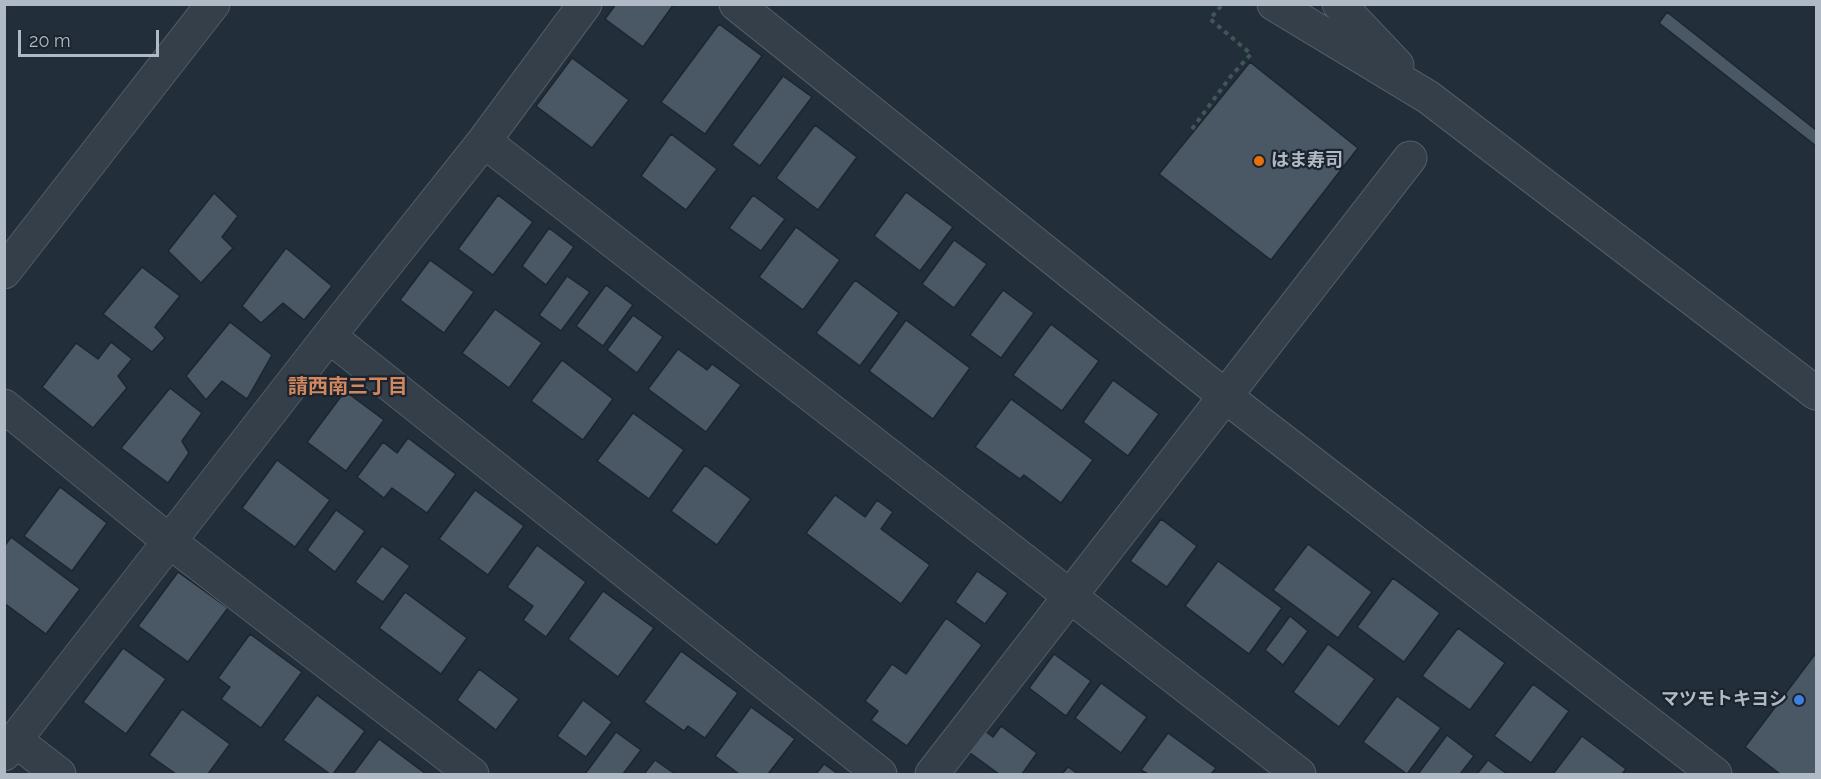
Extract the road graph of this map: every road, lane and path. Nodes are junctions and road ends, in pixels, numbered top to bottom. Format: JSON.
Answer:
{"nodes":[{"id":1,"x":213,"y":4,"type":"edge"},
{"id":2,"x":585,"y":4,"type":"edge"},
{"id":3,"x":736,"y":4,"type":"edge"},
{"id":4,"x":1274,"y":4,"type":"edge"},
{"id":5,"x":1339,"y":4,"type":"edge"},
{"id":6,"x":1222,"y":5,"type":"edge"},
{"id":7,"x":1428,"y":97,"type":"junction"},
{"id":8,"x":1192,"y":129,"type":"dead end"},
{"id":9,"x":484,"y":141,"type":"junction"},
{"id":10,"x":1410,"y":158,"type":"dead end"},
{"id":11,"x":4,"y":272,"type":"edge"},
{"id":12,"x":329,"y":336,"type":"junction"},
{"id":13,"x":1816,"y":393,"type":"edge"},
{"id":14,"x":1225,"y":396,"type":"junction"},
{"id":15,"x":4,"y":406,"type":"edge"},
{"id":16,"x":169,"y":541,"type":"junction"},
{"id":17,"x":1069,"y":597,"type":"junction"},
{"id":18,"x":10,"y":747,"type":"edge"},
{"id":19,"x":59,"y":774,"type":"edge"},
{"id":20,"x":472,"y":774,"type":"edge"},
{"id":21,"x":880,"y":774,"type":"edge"},
{"id":22,"x":932,"y":774,"type":"edge"},
{"id":23,"x":1299,"y":774,"type":"edge"},
{"id":24,"x":1714,"y":774,"type":"edge"}],
"edges":[{"from":1,"to":11,"type":"street"},
{"from":2,"to":9,"type":"street"},
{"from":3,"to":14,"type":"street"},
{"from":4,"to":7,"type":"street"},
{"from":5,"to":7,"type":"street"},
{"from":6,"to":8,"type":"path"},
{"from":7,"to":13,"type":"street"},
{"from":9,"to":12,"type":"street"},
{"from":9,"to":17,"type":"street"},
{"from":10,"to":14,"type":"street"},
{"from":12,"to":16,"type":"street"},
{"from":12,"to":21,"type":"street"},
{"from":14,"to":17,"type":"street"},
{"from":14,"to":24,"type":"street"},
{"from":15,"to":16,"type":"street"},
{"from":16,"to":18,"type":"street"},
{"from":16,"to":20,"type":"street"},
{"from":17,"to":22,"type":"street"},
{"from":17,"to":23,"type":"street"},
{"from":18,"to":19,"type":"street"}]}
